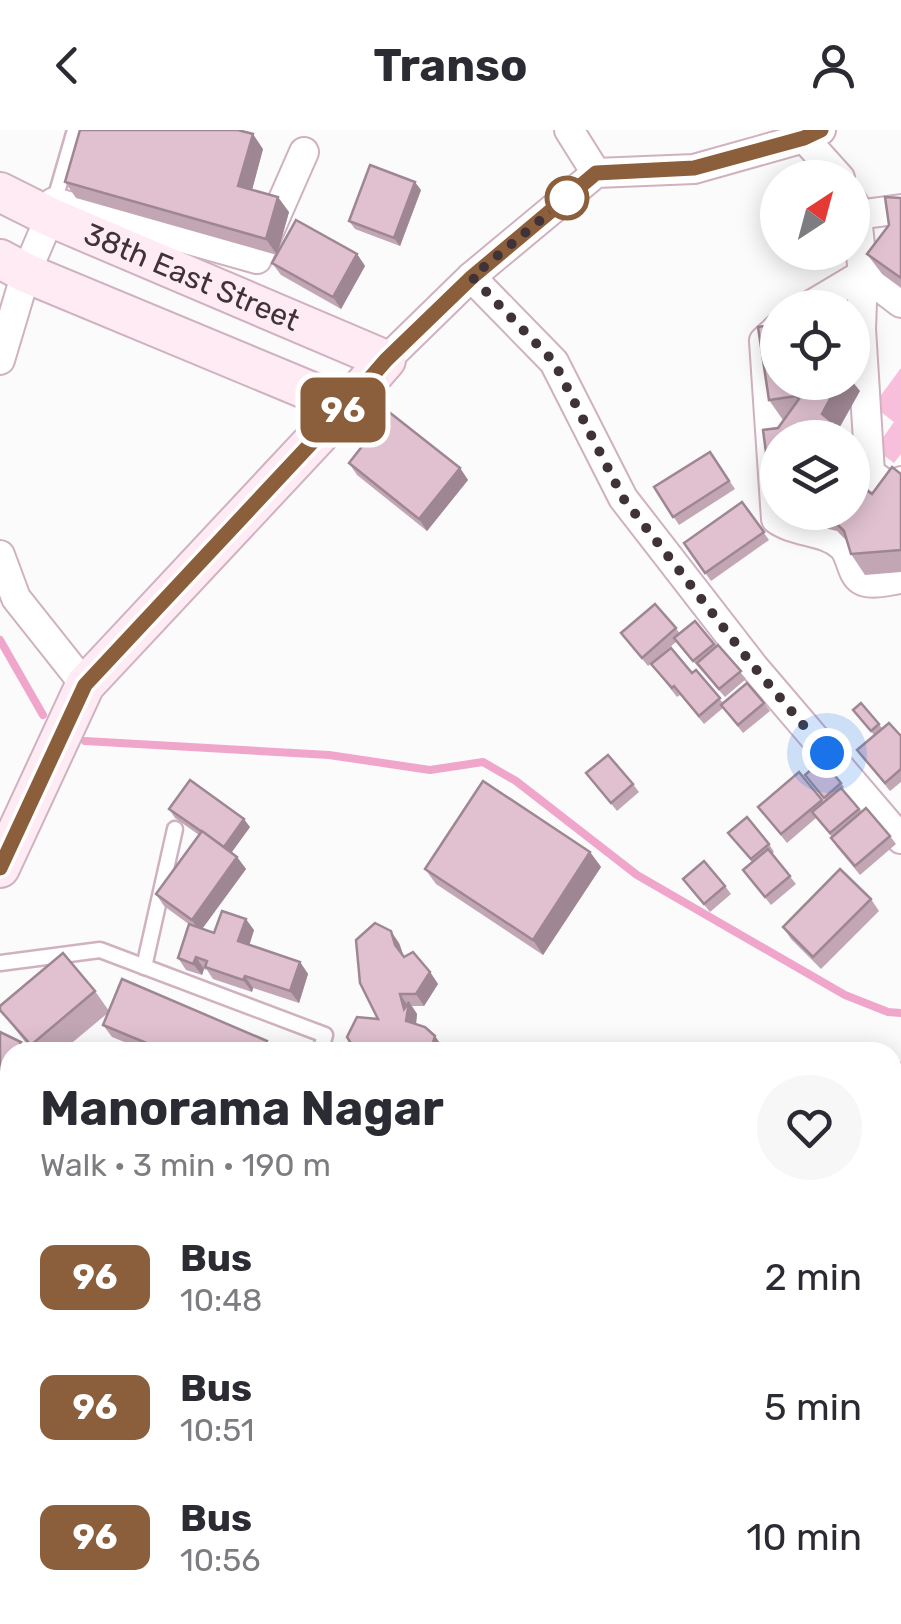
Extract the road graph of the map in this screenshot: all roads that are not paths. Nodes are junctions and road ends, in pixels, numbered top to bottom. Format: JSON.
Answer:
{"nodes":[{"id":1,"x":75,"y":130,"type":"edge"},
{"id":2,"x":569,"y":130,"type":"edge"},
{"id":3,"x":813,"y":134,"type":"edge"},
{"id":4,"x":304,"y":152,"type":"dead end"},
{"id":5,"x":829,"y":160,"type":"edge"},
{"id":6,"x":596,"y":173,"type":"junction"},
{"id":7,"x":0,"y":192,"type":"edge"},
{"id":8,"x":870,"y":208,"type":"edge"},
{"id":9,"x":901,"y":209,"type":"edge"},
{"id":10,"x":52,"y":210,"type":"junction"},
{"id":11,"x":13,"y":266,"type":"edge"},
{"id":12,"x":863,"y":270,"type":"edge"},
{"id":13,"x":864,"y":274,"type":"junction"},
{"id":14,"x":472,"y":277,"type":"junction"},
{"id":15,"x":837,"y":290,"type":"edge"},
{"id":16,"x":901,"y":303,"type":"edge"},
{"id":17,"x":0,"y":360,"type":"edge"},
{"id":18,"x":386,"y":360,"type":"junction"},
{"id":19,"x":768,"y":400,"type":"edge"},
{"id":20,"x":346,"y":406,"type":"junction"},
{"id":21,"x":901,"y":481,"type":"edge"},
{"id":22,"x":0,"y":556,"type":"edge"},
{"id":23,"x":901,"y":578,"type":"edge"},
{"id":24,"x":85,"y":685,"type":"junction"},
{"id":25,"x":174,"y":829,"type":"edge"},
{"id":26,"x":901,"y":839,"type":"edge"},
{"id":27,"x":0,"y":868,"type":"edge"},
{"id":28,"x":0,"y":964,"type":"edge"},
{"id":29,"x":144,"y":967,"type":"junction"},
{"id":30,"x":323,"y":1042,"type":"edge"}],
"edges":[{"from":1,"to":10,"type":"lane"},
{"from":2,"to":6,"type":"street"},
{"from":3,"to":5,"type":"street"},
{"from":3,"to":6,"type":"street"},
{"from":4,"to":10,"type":"street"},
{"from":6,"to":14,"type":"street"},
{"from":7,"to":10,"type":"street","name":"38th East Street"},
{"from":8,"to":9,"type":"street"},
{"from":10,"to":11,"type":"street"},
{"from":10,"to":18,"type":"street","name":"38th East Street"},
{"from":11,"to":17,"type":"street"},
{"from":11,"to":20,"type":"street","name":"38th East Street"},
{"from":12,"to":13,"type":"street"},
{"from":13,"to":15,"type":"street"},
{"from":13,"to":16,"type":"street"},
{"from":13,"to":21,"type":"street"},
{"from":14,"to":18,"type":"street"},
{"from":14,"to":26,"type":"street"},
{"from":18,"to":20,"type":"street"},
{"from":19,"to":23,"type":"street"},
{"from":20,"to":24,"type":"street"},
{"from":22,"to":24,"type":"street"},
{"from":24,"to":27,"type":"street"},
{"from":25,"to":29,"type":"lane"},
{"from":28,"to":29,"type":"lane"},
{"from":29,"to":30,"type":"lane"}]}
